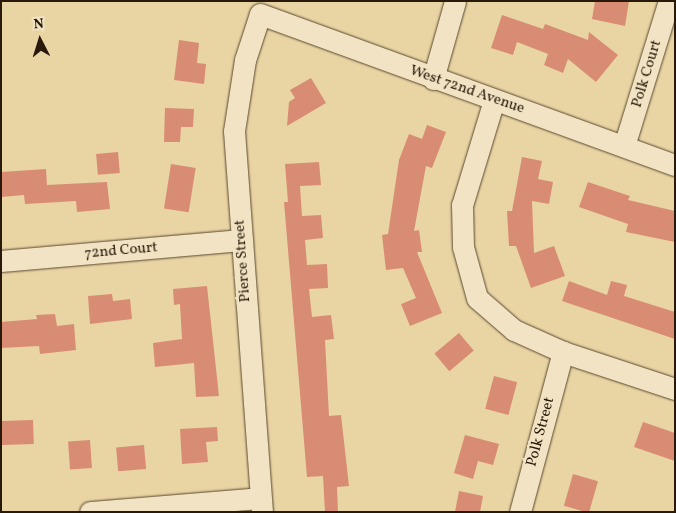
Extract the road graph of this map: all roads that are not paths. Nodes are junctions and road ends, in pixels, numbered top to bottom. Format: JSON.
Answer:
{"nodes":[{"id":1,"x":455,"y":1,"type":"edge"},
{"id":2,"x":669,"y":1,"type":"edge"},
{"id":3,"x":260,"y":14,"type":"joint"},
{"id":4,"x":433,"y":79,"type":"junction"},
{"id":5,"x":494,"y":100,"type":"junction"},
{"id":6,"x":624,"y":146,"type":"junction"},
{"id":7,"x":675,"y":164,"type":"edge"},
{"id":8,"x":242,"y":240,"type":"junction"},
{"id":9,"x":1,"y":261,"type":"edge"},
{"id":10,"x":563,"y":352,"type":"junction"},
{"id":11,"x":675,"y":389,"type":"edge"},
{"id":12,"x":261,"y":505,"type":"edge"},
{"id":13,"x":90,"y":512,"type":"edge"},
{"id":14,"x":520,"y":512,"type":"edge"}],
"edges":[{"from":1,"to":4,"type":"street"},
{"from":2,"to":6,"type":"street","name":"Polk Court"},
{"from":3,"to":4,"type":"street","name":"West 72nd Avenue"},
{"from":3,"to":8,"type":"street","name":"Pierce Street"},
{"from":4,"to":5,"type":"street","name":"West 72nd Avenue"},
{"from":5,"to":6,"type":"street","name":"West 72nd Avenue"},
{"from":5,"to":10,"type":"street"},
{"from":6,"to":7,"type":"street","name":"West 72nd Avenue"},
{"from":8,"to":9,"type":"street","name":"72nd Court"},
{"from":8,"to":12,"type":"street","name":"Pierce Street"},
{"from":10,"to":11,"type":"street"},
{"from":10,"to":14,"type":"street","name":"Polk Street"},
{"from":12,"to":13,"type":"street"}]}
